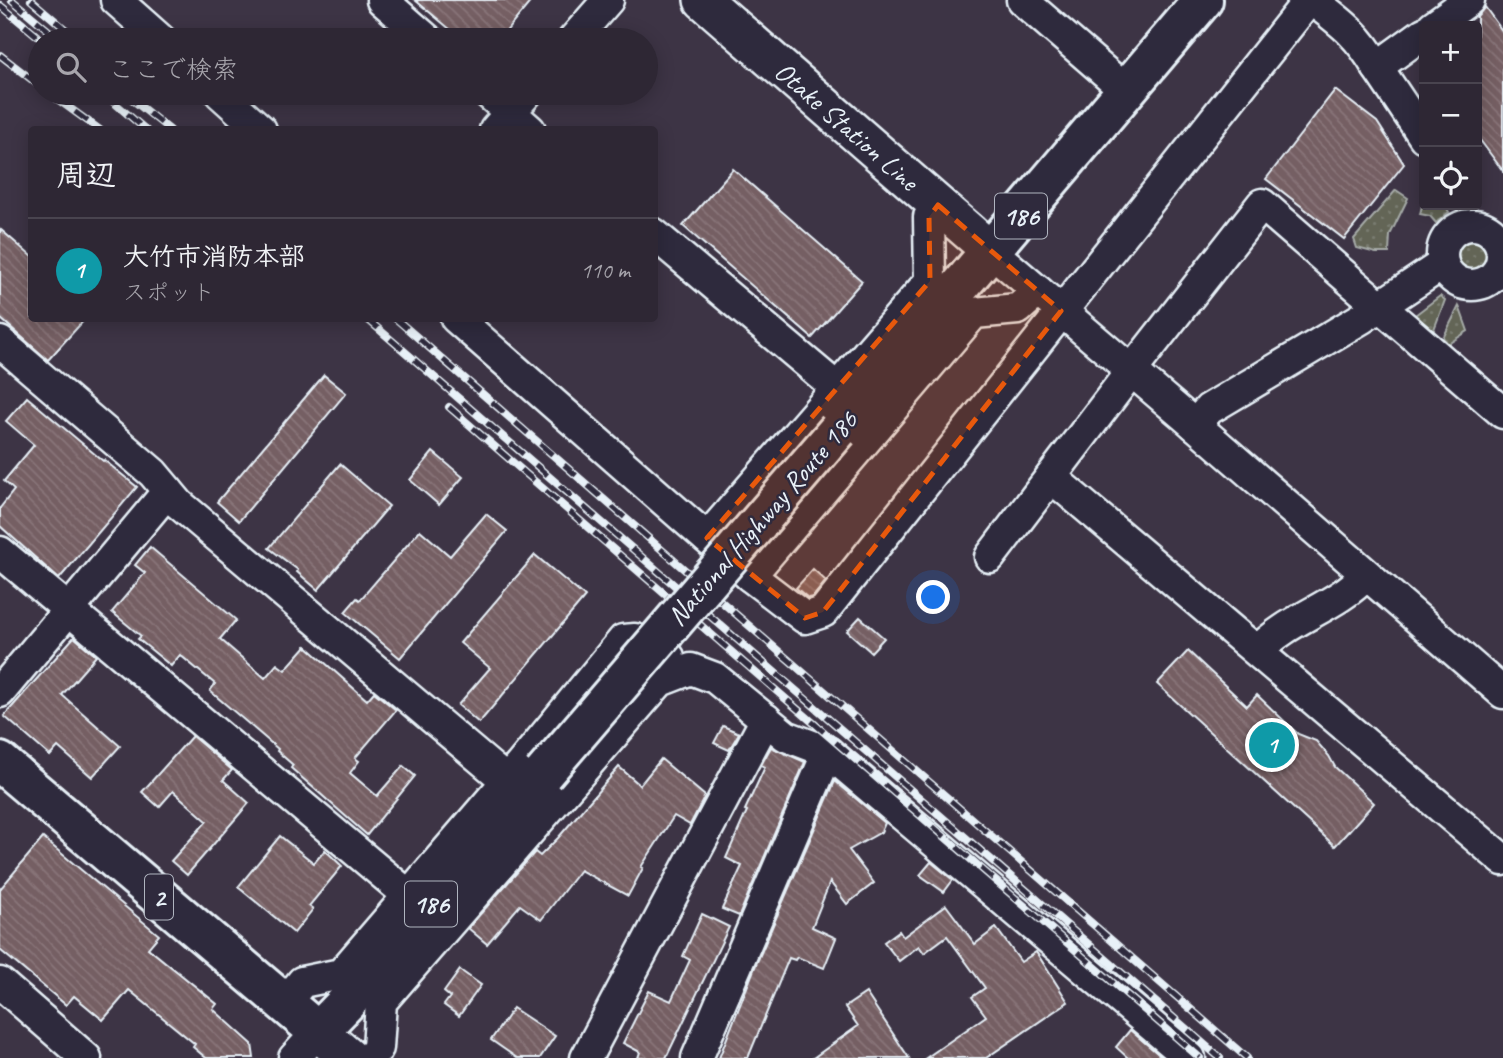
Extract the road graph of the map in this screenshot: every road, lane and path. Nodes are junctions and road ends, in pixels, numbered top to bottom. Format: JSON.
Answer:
{"nodes":[{"id":1,"x":116,"y":0,"type":"edge"},
{"id":2,"x":382,"y":0,"type":"edge"},
{"id":3,"x":608,"y":0,"type":"edge"},
{"id":4,"x":702,"y":0,"type":"edge"},
{"id":5,"x":1022,"y":0,"type":"edge"},
{"id":6,"x":1203,"y":0,"type":"edge"},
{"id":7,"x":1310,"y":0,"type":"edge"},
{"id":8,"x":1469,"y":0,"type":"edge"},
{"id":9,"x":1440,"y":21,"type":"edge"},
{"id":10,"x":148,"y":28,"type":"edge"},
{"id":11,"x":414,"y":28,"type":"edge"},
{"id":12,"x":584,"y":28,"type":"edge"},
{"id":13,"x":1419,"y":35,"type":"edge"},
{"id":14,"x":1371,"y":56,"type":"junction"},
{"id":15,"x":1127,"y":91,"type":"junction"},
{"id":16,"x":233,"y":105,"type":"edge"},
{"id":17,"x":257,"y":126,"type":"edge"},
{"id":18,"x":1419,"y":129,"type":"edge"},
{"id":19,"x":938,"y":205,"type":"junction"},
{"id":20,"x":1475,"y":215,"type":"edge"},
{"id":21,"x":658,"y":237,"type":"edge"},
{"id":22,"x":991,"y":251,"type":"junction"},
{"id":23,"x":1443,"y":264,"type":"junction"},
{"id":24,"x":1038,"y":290,"type":"junction"},
{"id":25,"x":1380,"y":306,"type":"junction"},
{"id":26,"x":1061,"y":311,"type":"junction"},
{"id":27,"x":461,"y":322,"type":"edge"},
{"id":28,"x":0,"y":342,"type":"edge"},
{"id":29,"x":1132,"y":370,"type":"junction"},
{"id":30,"x":837,"y":388,"type":"junction"},
{"id":31,"x":1503,"y":412,"type":"edge"},
{"id":32,"x":1195,"y":425,"type":"junction"},
{"id":33,"x":833,"y":436,"type":"junction"},
{"id":34,"x":1051,"y":477,"type":"junction"},
{"id":35,"x":168,"y":491,"type":"junction"},
{"id":36,"x":707,"y":538,"type":"junction"},
{"id":37,"x":0,"y":552,"type":"edge"},
{"id":38,"x":990,"y":557,"type":"dead end"},
{"id":39,"x":1366,"y":575,"type":"junction"},
{"id":40,"x":750,"y":576,"type":"junction"},
{"id":41,"x":68,"y":609,"type":"junction"},
{"id":42,"x":1258,"y":651,"type":"junction"},
{"id":43,"x":691,"y":669,"type":"junction"},
{"id":44,"x":0,"y":692,"type":"edge"},
{"id":45,"x":1503,"y":693,"type":"edge"},
{"id":46,"x":766,"y":719,"type":"junction"},
{"id":47,"x":828,"y":752,"type":"junction"},
{"id":48,"x":0,"y":762,"type":"edge"},
{"id":49,"x":525,"y":777,"type":"junction"},
{"id":50,"x":1503,"y":860,"type":"edge"},
{"id":51,"x":408,"y":895,"type":"junction"},
{"id":52,"x":0,"y":983,"type":"edge"},
{"id":53,"x":285,"y":1003,"type":"junction"},
{"id":54,"x":306,"y":1045,"type":"edge"},
{"id":55,"x":86,"y":1058,"type":"edge"},
{"id":56,"x":349,"y":1058,"type":"edge"},
{"id":57,"x":370,"y":1058,"type":"edge"},
{"id":58,"x":586,"y":1058,"type":"edge"},
{"id":59,"x":697,"y":1058,"type":"edge"},
{"id":60,"x":1190,"y":1058,"type":"edge"}],
"edges":[{"from":1,"to":10,"type":"street"},
{"from":2,"to":11,"type":"street"},
{"from":3,"to":12,"type":"street"},
{"from":4,"to":19,"type":"main road","name":"Otake Station Line"},
{"from":5,"to":15,"type":"street"},
{"from":6,"to":15,"type":"highway","name":"National Highway Route 186","number":"186"},
{"from":7,"to":14,"type":"street"},
{"from":7,"to":26,"type":"street"},
{"from":8,"to":9,"type":"street"},
{"from":13,"to":14,"type":"street"},
{"from":14,"to":18,"type":"street"},
{"from":15,"to":22,"type":"highway","name":"National Highway Route 186","number":"186"},
{"from":16,"to":17,"type":"street"},
{"from":19,"to":22,"type":"main road","name":"Otake Station Line"},
{"from":19,"to":30,"type":"street"},
{"from":20,"to":23,"type":"street"},
{"from":20,"to":23,"type":"street"},
{"from":21,"to":30,"type":"street"},
{"from":22,"to":24,"type":"street"},
{"from":22,"to":33,"type":"highway","name":"National Highway Route 186","number":"186"},
{"from":23,"to":25,"type":"street"},
{"from":24,"to":26,"type":"street"},
{"from":24,"to":33,"type":"street"},
{"from":25,"to":29,"type":"street"},
{"from":25,"to":31,"type":"street"},
{"from":25,"to":32,"type":"street"},
{"from":26,"to":29,"type":"street"},
{"from":26,"to":40,"type":"street"},
{"from":27,"to":36,"type":"street"},
{"from":28,"to":35,"type":"street"},
{"from":29,"to":32,"type":"street"},
{"from":29,"to":34,"type":"street"},
{"from":30,"to":33,"type":"street"},
{"from":32,"to":39,"type":"street"},
{"from":33,"to":36,"type":"street"},
{"from":33,"to":40,"type":"street"},
{"from":33,"to":49,"type":"highway","name":"National Highway Route 186","number":"186","bridge":true},
{"from":34,"to":38,"type":"street"},
{"from":34,"to":42,"type":"street"},
{"from":35,"to":41,"type":"street"},
{"from":35,"to":49,"type":"street"},
{"from":36,"to":40,"type":"street"},
{"from":37,"to":41,"type":"street"},
{"from":39,"to":42,"type":"street"},
{"from":39,"to":45,"type":"street"},
{"from":41,"to":44,"type":"street"},
{"from":41,"to":51,"type":"street"},
{"from":42,"to":50,"type":"street"},
{"from":43,"to":46,"type":"street"},
{"from":43,"to":49,"type":"street"},
{"from":43,"to":57,"type":"street"},
{"from":46,"to":47,"type":"street"},
{"from":46,"to":58,"type":"street"},
{"from":47,"to":59,"type":"street"},
{"from":47,"to":60,"type":"street"},
{"from":48,"to":53,"type":"highway","number":"2"},
{"from":49,"to":51,"type":"street"},
{"from":49,"to":54,"type":"highway","name":"National Highway Route 186","number":"186"},
{"from":51,"to":53,"type":"street"},
{"from":52,"to":55,"type":"street"},
{"from":53,"to":54,"type":"highway","number":"2"},
{"from":54,"to":56,"type":"highway","number":"2"}]}
